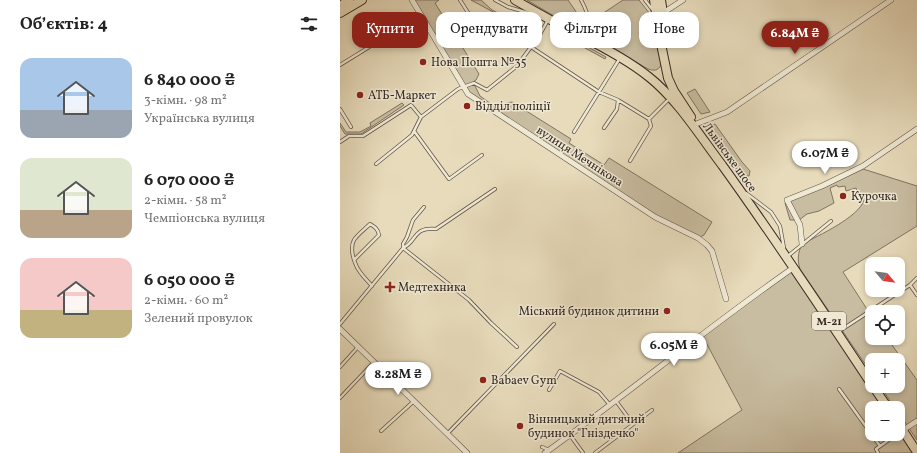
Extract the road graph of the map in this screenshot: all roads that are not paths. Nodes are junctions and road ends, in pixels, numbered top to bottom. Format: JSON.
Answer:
{"nodes":[{"id":1,"x":349,"y":0,"type":"edge"},
{"id":2,"x":362,"y":0,"type":"edge"},
{"id":3,"x":412,"y":0,"type":"edge"},
{"id":4,"x":460,"y":0,"type":"edge"},
{"id":5,"x":495,"y":0,"type":"edge"},
{"id":6,"x":515,"y":0,"type":"edge"},
{"id":7,"x":581,"y":0,"type":"edge"},
{"id":8,"x":645,"y":0,"type":"edge"},
{"id":9,"x":654,"y":0,"type":"edge"},
{"id":10,"x":661,"y":0,"type":"edge"},
{"id":11,"x":683,"y":0,"type":"edge"},
{"id":12,"x":891,"y":0,"type":"edge"},
{"id":13,"x":340,"y":6,"type":"edge"},
{"id":14,"x":419,"y":12,"type":"edge"},
{"id":15,"x":468,"y":12,"type":"edge"},
{"id":16,"x":586,"y":12,"type":"edge"},
{"id":17,"x":662,"y":12,"type":"junction"},
{"id":18,"x":340,"y":14,"type":"edge"},
{"id":19,"x":548,"y":19,"type":"junction"},
{"id":20,"x":428,"y":27,"type":"edge"},
{"id":21,"x":542,"y":30,"type":"edge"},
{"id":22,"x":368,"y":48,"type":"edge"},
{"id":23,"x":530,"y":48,"type":"edge"},
{"id":24,"x":533,"y":48,"type":"edge"},
{"id":25,"x":603,"y":48,"type":"edge"},
{"id":26,"x":662,"y":48,"type":"edge"},
{"id":27,"x":620,"y":58,"type":"junction"},
{"id":28,"x":340,"y":65,"type":"edge"},
{"id":29,"x":464,"y":88,"type":"junction"},
{"id":30,"x":599,"y":92,"type":"junction"},
{"id":31,"x":671,"y":99,"type":"junction"},
{"id":32,"x":618,"y":100,"type":"junction"},
{"id":33,"x":340,"y":109,"type":"edge"},
{"id":34,"x":421,"y":117,"type":"junction"},
{"id":35,"x":648,"y":119,"type":"junction"},
{"id":36,"x":700,"y":122,"type":"junction"},
{"id":37,"x":352,"y":127,"type":"dead end"},
{"id":38,"x":604,"y":128,"type":"dead end"},
{"id":39,"x":917,"y":129,"type":"edge"},
{"id":40,"x":414,"y":131,"type":"junction"},
{"id":41,"x":574,"y":132,"type":"dead end"},
{"id":42,"x":704,"y":141,"type":"junction"},
{"id":43,"x":340,"y":142,"type":"edge"},
{"id":44,"x":482,"y":155,"type":"dead end"},
{"id":45,"x":630,"y":161,"type":"dead end"},
{"id":46,"x":376,"y":164,"type":"dead end"},
{"id":47,"x":737,"y":187,"type":"junction"},
{"id":48,"x":495,"y":189,"type":"dead end"},
{"id":49,"x":424,"y":207,"type":"dead end"},
{"id":50,"x":831,"y":221,"type":"dead end"},
{"id":51,"x":802,"y":244,"type":"junction"},
{"id":52,"x":403,"y":248,"type":"junction"},
{"id":53,"x":786,"y":257,"type":"junction"},
{"id":54,"x":354,"y":260,"type":"junction"},
{"id":55,"x":793,"y":268,"type":"junction"},
{"id":56,"x":917,"y":278,"type":"edge"},
{"id":57,"x":910,"y":285,"type":"junction"},
{"id":58,"x":372,"y":286,"type":"junction"},
{"id":59,"x":917,"y":295,"type":"edge"},
{"id":60,"x":726,"y":299,"type":"dead end"},
{"id":61,"x":340,"y":324,"type":"edge"},
{"id":62,"x":554,"y":324,"type":"dead end"},
{"id":63,"x":340,"y":329,"type":"edge"},
{"id":64,"x":837,"y":332,"type":"junction"},
{"id":65,"x":359,"y":347,"type":"junction"},
{"id":66,"x":517,"y":347,"type":"dead end"},
{"id":67,"x":374,"y":362,"type":"junction"},
{"id":68,"x":340,"y":367,"type":"edge"},
{"id":69,"x":865,"y":374,"type":"edge"},
{"id":70,"x":839,"y":389,"type":"dead end"},
{"id":71,"x":549,"y":390,"type":"dead end"},
{"id":72,"x":340,"y":398,"type":"edge"},
{"id":73,"x":414,"y":400,"type":"junction"},
{"id":74,"x":616,"y":401,"type":"junction"},
{"id":75,"x":610,"y":405,"type":"junction"},
{"id":76,"x":652,"y":410,"type":"dead end"},
{"id":77,"x":917,"y":421,"type":"edge"},
{"id":78,"x":633,"y":424,"type":"junction"},
{"id":79,"x":905,"y":427,"type":"edge"},
{"id":80,"x":381,"y":431,"type":"dead end"},
{"id":81,"x":447,"y":433,"type":"junction"},
{"id":82,"x":570,"y":435,"type":"junction"},
{"id":83,"x":905,"y":437,"type":"edge"},
{"id":84,"x":886,"y":441,"type":"edge"},
{"id":85,"x":542,"y":446,"type":"dead end"},
{"id":86,"x":880,"y":446,"type":"junction"},
{"id":87,"x":547,"y":452,"type":"edge"},
{"id":88,"x":917,"y":452,"type":"edge"},
{"id":89,"x":468,"y":453,"type":"edge"},
{"id":90,"x":582,"y":453,"type":"edge"},
{"id":91,"x":595,"y":453,"type":"edge"},
{"id":92,"x":878,"y":453,"type":"edge"}],
"edges":[{"from":1,"to":13,"type":"highway"},
{"from":2,"to":18,"type":"highway"},
{"from":3,"to":14,"type":"street","name":"вулиця Мечнікова"},
{"from":4,"to":15,"type":"lane"},
{"from":5,"to":19,"type":"lane"},
{"from":6,"to":19,"type":"highway","name":"Львівське шосе","number":"М-21"},
{"from":7,"to":16,"type":"lane"},
{"from":8,"to":17,"type":"lane"},
{"from":9,"to":17,"type":"highway"},
{"from":10,"to":17,"type":"highway","number":"М-21"},
{"from":11,"to":17,"type":"street"},
{"from":12,"to":36,"type":"street"},
{"from":19,"to":21,"type":"lane"},
{"from":20,"to":29,"type":"street","name":"вулиця Мечнікова"},
{"from":22,"to":28,"type":"lane"},
{"from":23,"to":29,"type":"lane"},
{"from":24,"to":30,"type":"lane"},
{"from":25,"to":27,"type":"highway","name":"Львівське шосе","number":"М-21"},
{"from":26,"to":36,"type":"highway","number":"М-21"},
{"from":27,"to":30,"type":"lane"},
{"from":27,"to":31,"type":"highway","name":"Львівське шосе","number":"М-21"},
{"from":29,"to":34,"type":"lane"},
{"from":29,"to":60,"type":"street","name":"вулиця Мечнікова"},
{"from":30,"to":32,"type":"lane"},
{"from":30,"to":41,"type":"lane"},
{"from":31,"to":35,"type":"lane"},
{"from":31,"to":42,"type":"highway","name":"Львівське шосе","number":"М-21"},
{"from":32,"to":35,"type":"lane"},
{"from":32,"to":38,"type":"lane"},
{"from":33,"to":37,"type":"lane"},
{"from":34,"to":40,"type":"lane"},
{"from":34,"to":43,"type":"lane"},
{"from":35,"to":45,"type":"lane"},
{"from":36,"to":42,"type":"highway","number":"М-21"},
{"from":39,"to":51,"type":"street"},
{"from":40,"to":44,"type":"lane"},
{"from":40,"to":46,"type":"lane"},
{"from":42,"to":47,"type":"highway","name":"Львівське шосе","number":"М-21"},
{"from":47,"to":53,"type":"highway","name":"Львівське шосе","number":"М-21"},
{"from":47,"to":53,"type":"lane"},
{"from":48,"to":52,"type":"lane"},
{"from":49,"to":52,"type":"lane"},
{"from":50,"to":51,"type":"lane"},
{"from":51,"to":53,"type":"lane"},
{"from":52,"to":58,"type":"lane"},
{"from":52,"to":66,"type":"lane"},
{"from":53,"to":55,"type":"highway","name":"Львівське шосе","number":"М-21"},
{"from":54,"to":54,"type":"lane"},
{"from":54,"to":58,"type":"lane"},
{"from":55,"to":64,"type":"highway","name":"Львівське шосе","number":"М-21"},
{"from":55,"to":74,"type":"street"},
{"from":56,"to":57,"type":"lane"},
{"from":57,"to":59,"type":"lane"},
{"from":57,"to":64,"type":"lane"},
{"from":58,"to":61,"type":"lane"},
{"from":62,"to":81,"type":"lane"},
{"from":63,"to":65,"type":"street"},
{"from":64,"to":69,"type":"highway","name":"Львівське шосе","number":"М-21"},
{"from":65,"to":67,"type":"street"},
{"from":65,"to":68,"type":"lane"},
{"from":67,"to":72,"type":"lane"},
{"from":67,"to":73,"type":"street"},
{"from":70,"to":86,"type":"lane"},
{"from":71,"to":75,"type":"lane"},
{"from":73,"to":80,"type":"lane"},
{"from":73,"to":81,"type":"street"},
{"from":74,"to":75,"type":"street"},
{"from":74,"to":78,"type":"lane"},
{"from":75,"to":82,"type":"street"},
{"from":76,"to":78,"type":"lane"},
{"from":77,"to":79,"type":"street"},
{"from":78,"to":91,"type":"lane"},
{"from":81,"to":89,"type":"street"},
{"from":82,"to":87,"type":"street"},
{"from":82,"to":90,"type":"lane"},
{"from":83,"to":88,"type":"highway"},
{"from":84,"to":86,"type":"lane"},
{"from":85,"to":87,"type":"lane"},
{"from":86,"to":92,"type":"lane"}]}
